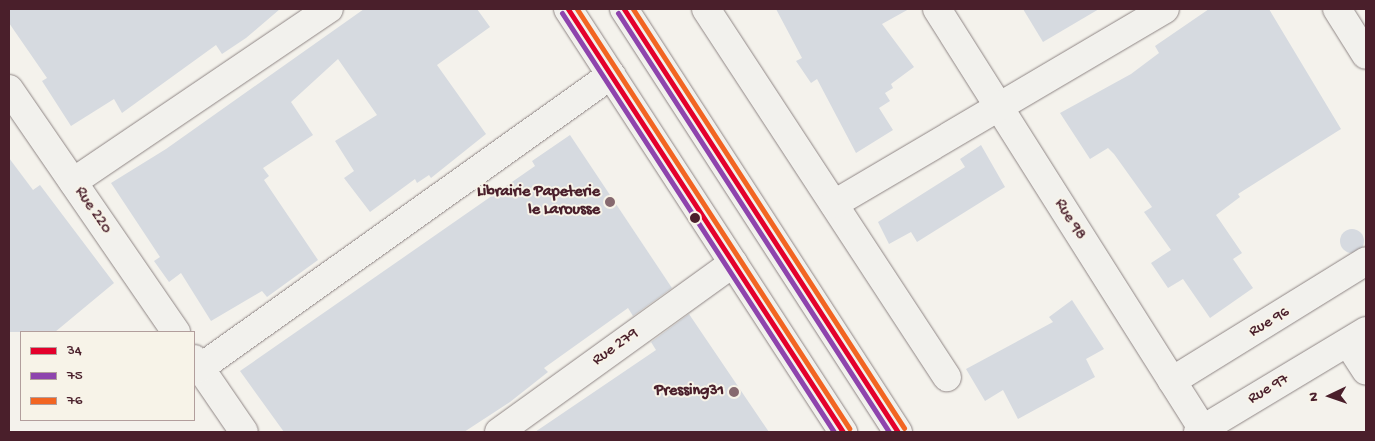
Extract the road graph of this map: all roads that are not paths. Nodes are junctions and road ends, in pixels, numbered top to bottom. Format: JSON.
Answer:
{"nodes":[{"id":1,"x":329,"y":9,"type":"edge"},
{"id":2,"x":568,"y":9,"type":"edge"},
{"id":3,"x":624,"y":9,"type":"edge"},
{"id":4,"x":706,"y":9,"type":"edge"},
{"id":5,"x":937,"y":9,"type":"edge"},
{"id":6,"x":1165,"y":9,"type":"edge"},
{"id":7,"x":1337,"y":9,"type":"edge"},
{"id":8,"x":1366,"y":55,"type":"edge"},
{"id":9,"x":610,"y":75,"type":"junction"},
{"id":10,"x":9,"y":89,"type":"edge"},
{"id":11,"x":998,"y":107,"type":"junction"},
{"id":12,"x":73,"y":182,"type":"junction"},
{"id":13,"x":834,"y":204,"type":"junction"},
{"id":14,"x":1366,"y":261,"type":"edge"},
{"id":15,"x":733,"y":263,"type":"junction"},
{"id":16,"x":175,"y":331,"type":"edge"},
{"id":17,"x":1357,"y":337,"type":"edge"},
{"id":18,"x":197,"y":363,"type":"edge"},
{"id":19,"x":1366,"y":371,"type":"edge"},
{"id":20,"x":947,"y":377,"type":"dead end"},
{"id":21,"x":1172,"y":381,"type":"junction"},
{"id":22,"x":513,"y":428,"type":"edge"},
{"id":23,"x":1200,"y":431,"type":"edge"},
{"id":24,"x":244,"y":432,"type":"edge"},
{"id":25,"x":843,"y":432,"type":"edge"},
{"id":26,"x":898,"y":432,"type":"edge"}],
"edges":[{"from":1,"to":12,"type":"main road"},
{"from":2,"to":9,"type":"main road"},
{"from":3,"to":26,"type":"main road"},
{"from":4,"to":13,"type":"main road"},
{"from":5,"to":11,"type":"main road","name":"Rue 98"},
{"from":6,"to":11,"type":"main road"},
{"from":7,"to":8,"type":"main road"},
{"from":9,"to":15,"type":"main road"},
{"from":9,"to":18,"type":"main road"},
{"from":10,"to":12,"type":"main road","name":"Rue 220"},
{"from":11,"to":13,"type":"main road"},
{"from":11,"to":21,"type":"main road","name":"Rue 98"},
{"from":12,"to":16,"type":"main road","name":"Rue 220"},
{"from":13,"to":20,"type":"main road"},
{"from":14,"to":21,"type":"main road","name":"Rue 96"},
{"from":15,"to":22,"type":"main road","name":"Rue 279"},
{"from":15,"to":25,"type":"main road"},
{"from":17,"to":19,"type":"main road"},
{"from":17,"to":23,"type":"main road","name":"Rue 97"},
{"from":18,"to":24,"type":"main road"},
{"from":21,"to":23,"type":"main road","name":"Rue 98"}]}
